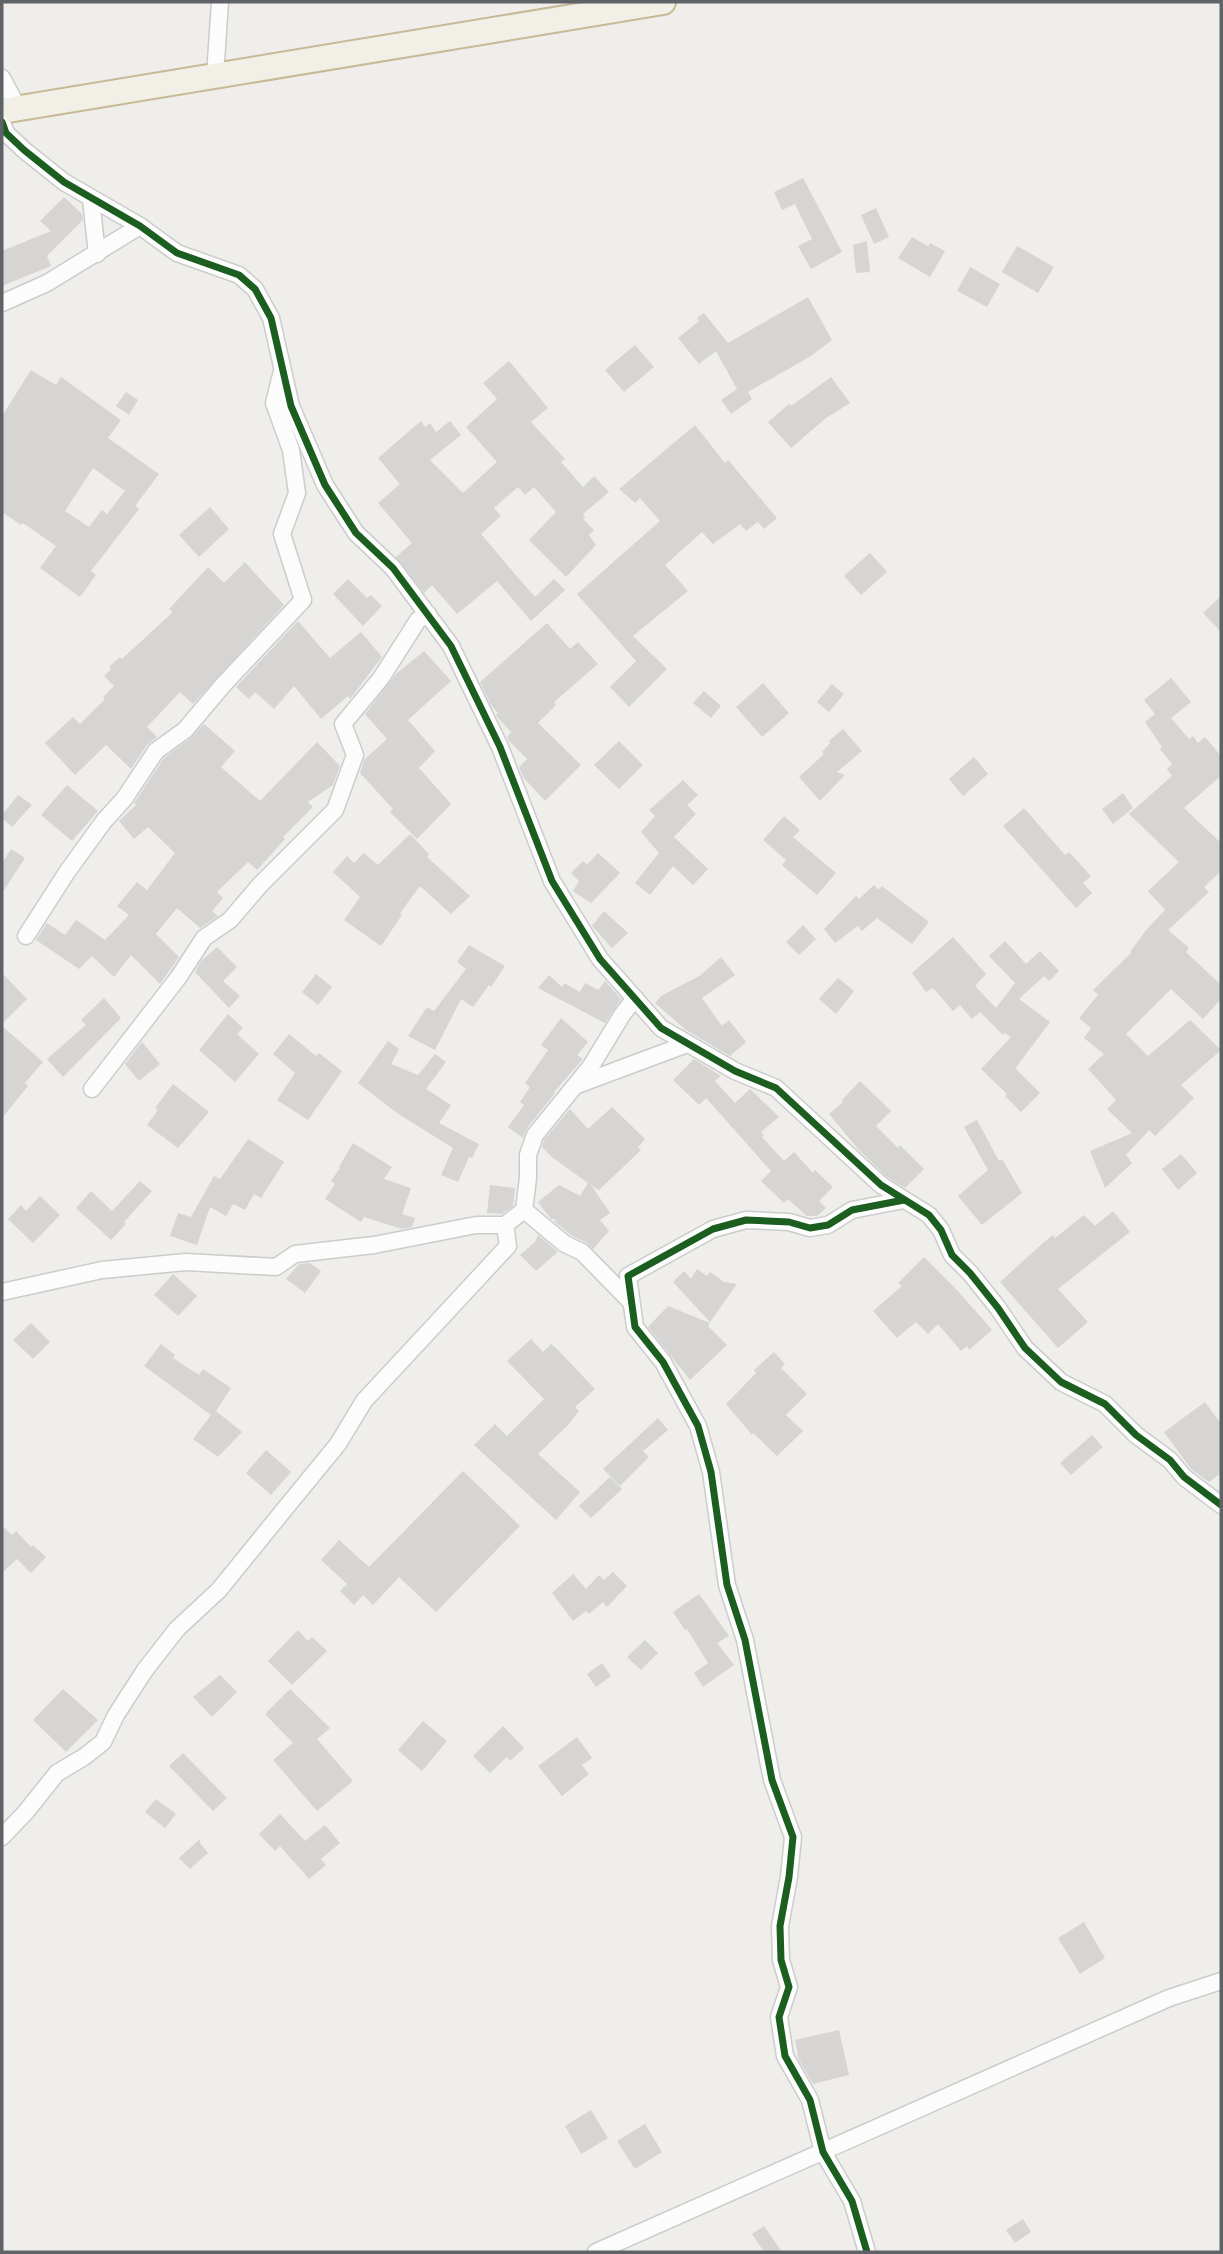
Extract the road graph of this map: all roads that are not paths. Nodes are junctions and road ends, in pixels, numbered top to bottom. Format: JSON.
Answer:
{"nodes":[{"id":1,"x":220,"y":2,"type":"edge"},
{"id":2,"x":663,"y":2,"type":"edge"},
{"id":3,"x":215,"y":76,"type":"junction"},
{"id":4,"x":2,"y":78,"type":"edge"},
{"id":5,"x":7,"y":114,"type":"edge"},
{"id":6,"x":91,"y":198,"type":"junction"},
{"id":7,"x":139,"y":226,"type":"junction"},
{"id":8,"x":97,"y":254,"type":"junction"},
{"id":9,"x":2,"y":303,"type":"edge"},
{"id":10,"x":283,"y":365,"type":"junction"},
{"id":11,"x":428,"y":614,"type":"junction"},
{"id":12,"x":26,"y":936,"type":"dead end"},
{"id":13,"x":635,"y":998,"type":"junction"},
{"id":14,"x":687,"y":1044,"type":"junction"},
{"id":15,"x":575,"y":1086,"type":"junction"},
{"id":16,"x":92,"y":1089,"type":"dead end"},
{"id":17,"x":904,"y":1200,"type":"junction"},
{"id":18,"x":524,"y":1210,"type":"junction"},
{"id":19,"x":505,"y":1224,"type":"junction"},
{"id":20,"x":582,"y":1252,"type":"junction"},
{"id":21,"x":628,"y":1276,"type":"junction"},
{"id":22,"x":2,"y":1292,"type":"edge"},
{"id":23,"x":630,"y":1301,"type":"junction"},
{"id":24,"x":1221,"y":1505,"type":"edge"},
{"id":25,"x":2,"y":1837,"type":"edge"},
{"id":26,"x":1221,"y":1982,"type":"edge"},
{"id":27,"x":823,"y":2152,"type":"junction"},
{"id":28,"x":596,"y":2252,"type":"edge"},
{"id":29,"x":867,"y":2252,"type":"edge"}],
"edges":[{"from":1,"to":3,"type":"street"},
{"from":2,"to":3,"type":"highway"},
{"from":3,"to":5,"type":"highway"},
{"from":4,"to":5,"type":"street"},
{"from":5,"to":6,"type":"street"},
{"from":6,"to":7,"type":"street"},
{"from":6,"to":8,"type":"street"},
{"from":7,"to":8,"type":"street"},
{"from":7,"to":10,"type":"street"},
{"from":8,"to":9,"type":"street"},
{"from":10,"to":11,"type":"street"},
{"from":10,"to":12,"type":"street"},
{"from":11,"to":13,"type":"street"},
{"from":11,"to":16,"type":"street"},
{"from":13,"to":14,"type":"street"},
{"from":13,"to":15,"type":"street"},
{"from":14,"to":15,"type":"street"},
{"from":14,"to":17,"type":"street"},
{"from":15,"to":18,"type":"street"},
{"from":17,"to":21,"type":"street"},
{"from":17,"to":24,"type":"street"},
{"from":18,"to":19,"type":"street"},
{"from":18,"to":20,"type":"street"},
{"from":19,"to":22,"type":"street"},
{"from":19,"to":25,"type":"street"},
{"from":20,"to":21,"type":"street"},
{"from":20,"to":23,"type":"street"},
{"from":21,"to":23,"type":"street"},
{"from":23,"to":27,"type":"street"},
{"from":26,"to":27,"type":"street"},
{"from":27,"to":28,"type":"street"},
{"from":27,"to":29,"type":"street"}]}
